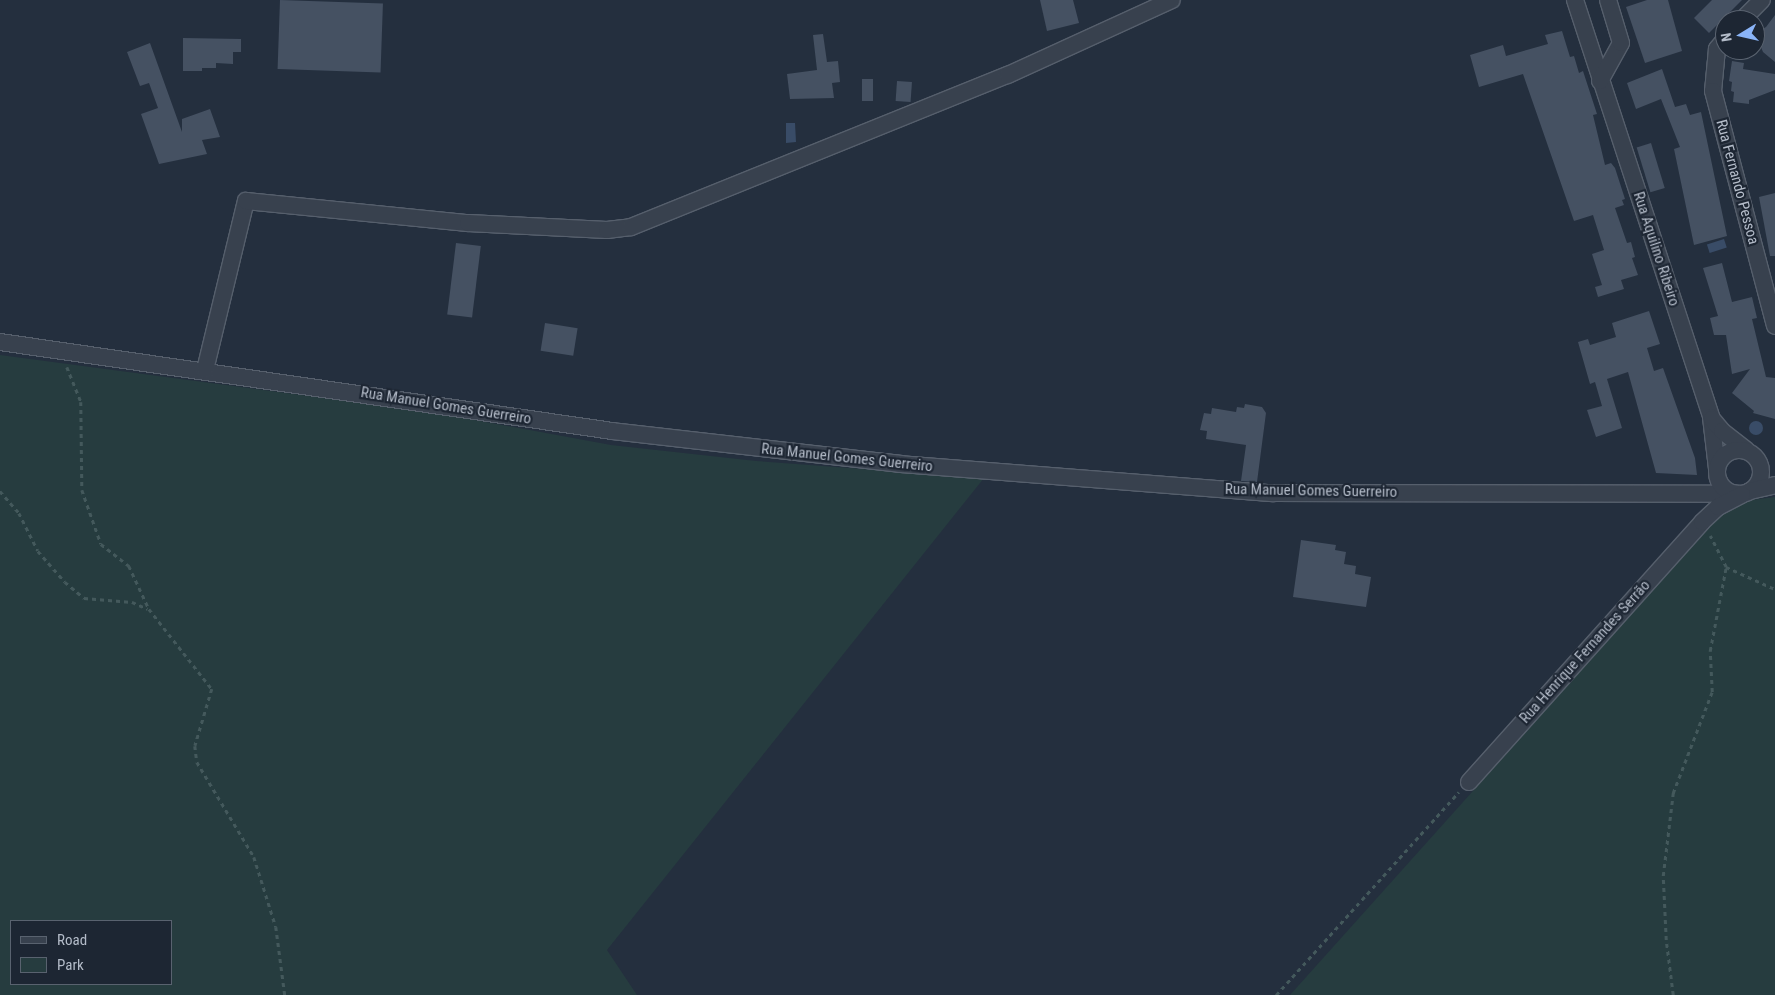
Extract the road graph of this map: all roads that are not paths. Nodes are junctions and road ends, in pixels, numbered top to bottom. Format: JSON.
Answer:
{"nodes":[{"id":1,"x":1172,"y":0,"type":"edge"},
{"id":2,"x":1575,"y":0,"type":"edge"},
{"id":3,"x":1608,"y":0,"type":"edge"},
{"id":4,"x":1762,"y":0,"type":"edge"},
{"id":5,"x":1752,"y":10,"type":"edge"},
{"id":6,"x":1716,"y":60,"type":"edge"},
{"id":7,"x":1600,"y":81,"type":"junction"},
{"id":8,"x":1775,"y":326,"type":"edge"},
{"id":9,"x":0,"y":342,"type":"edge"},
{"id":10,"x":205,"y":370,"type":"junction"},
{"id":11,"x":1711,"y":417,"type":"junction"},
{"id":12,"x":1751,"y":454,"type":"junction"},
{"id":13,"x":1775,"y":474,"type":"edge"},
{"id":14,"x":1712,"y":485,"type":"junction"},
{"id":15,"x":1775,"y":485,"type":"edge"},
{"id":16,"x":1743,"y":493,"type":"junction"},
{"id":17,"x":1702,"y":522,"type":"junction"},
{"id":18,"x":1469,"y":778,"type":"road end"}],
"edges":[{"from":1,"to":10,"type":"street"},
{"from":2,"to":7,"type":"street","name":"Rua Aquilino Ribeiro"},
{"from":3,"to":7,"type":"street"},
{"from":4,"to":5,"type":"street"},
{"from":6,"to":8,"type":"street","name":"Rua Fernando Pessoa"},
{"from":7,"to":11,"type":"street","name":"Rua Aquilino Ribeiro"},
{"from":9,"to":10,"type":"street","name":"Rua Manuel Gomes Guerreiro"},
{"from":10,"to":14,"type":"street","name":"Rua Manuel Gomes Guerreiro"},
{"from":11,"to":12,"type":"street"},
{"from":11,"to":14,"type":"street"},
{"from":12,"to":13,"type":"street"},
{"from":12,"to":14,"type":"street"},
{"from":12,"to":16,"type":"street"},
{"from":14,"to":16,"type":"street"},
{"from":14,"to":17,"type":"street"},
{"from":15,"to":16,"type":"street"},
{"from":16,"to":17,"type":"street"},
{"from":17,"to":18,"type":"street","name":"Rua Henrique Fernandes Serrão"}]}
